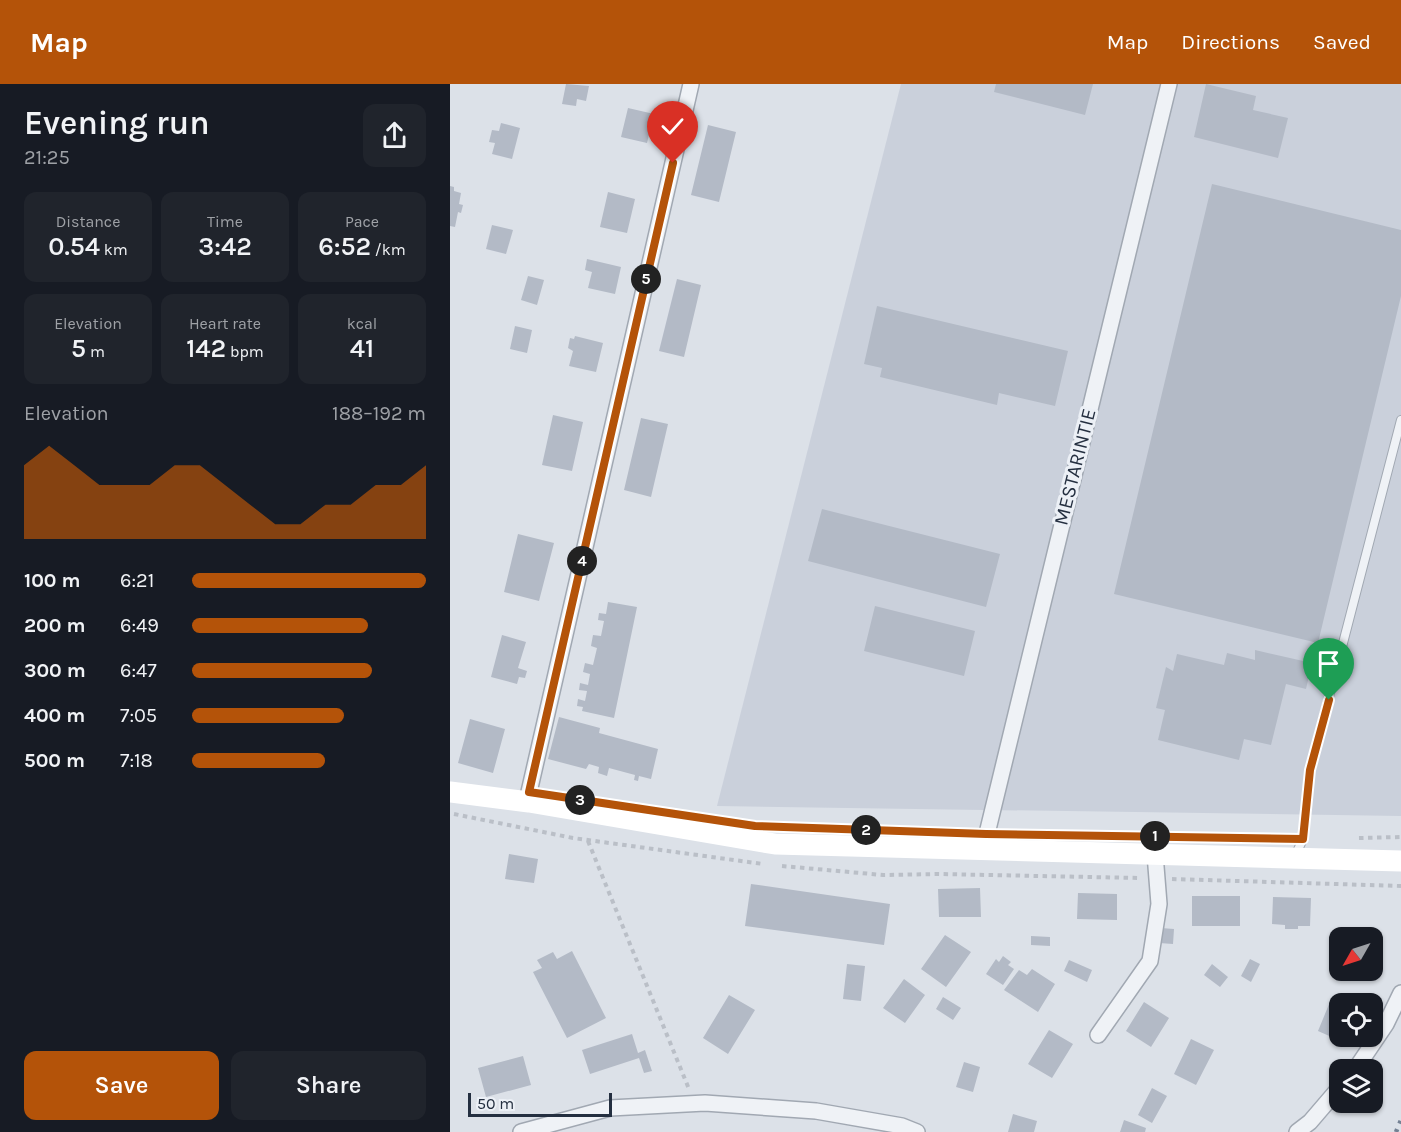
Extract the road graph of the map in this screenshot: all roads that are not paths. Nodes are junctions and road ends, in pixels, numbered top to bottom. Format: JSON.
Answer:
{"nodes":[{"id":1,"x":691,"y":84,"type":"edge"},
{"id":2,"x":1169,"y":84,"type":"edge"},
{"id":3,"x":1401,"y":420,"type":"edge"},
{"id":4,"x":450,"y":792,"type":"edge"},
{"id":5,"x":529,"y":802,"type":"junction"},
{"id":6,"x":983,"y":850,"type":"junction"},
{"id":7,"x":1155,"y":854,"type":"junction"},
{"id":8,"x":1294,"y":857,"type":"junction"},
{"id":9,"x":1401,"y":861,"type":"edge"},
{"id":10,"x":1401,"y":993,"type":"edge"},
{"id":11,"x":1098,"y":1035,"type":"dead end"},
{"id":12,"x":1362,"y":1059,"type":"edge"},
{"id":13,"x":1329,"y":1100,"type":"edge"},
{"id":14,"x":521,"y":1132,"type":"edge"},
{"id":15,"x":917,"y":1132,"type":"edge"},
{"id":16,"x":1297,"y":1132,"type":"edge"}],
"edges":[{"from":1,"to":5,"type":"street"},
{"from":2,"to":6,"type":"street","name":"MESTARINTIE"},
{"from":3,"to":8,"type":"lane"},
{"from":4,"to":5,"type":"street"},
{"from":5,"to":6,"type":"street"},
{"from":6,"to":7,"type":"street"},
{"from":7,"to":8,"type":"street"},
{"from":7,"to":11,"type":"street"},
{"from":8,"to":9,"type":"street"},
{"from":10,"to":12,"type":"street"},
{"from":13,"to":16,"type":"street"},
{"from":14,"to":15,"type":"street"}]}
